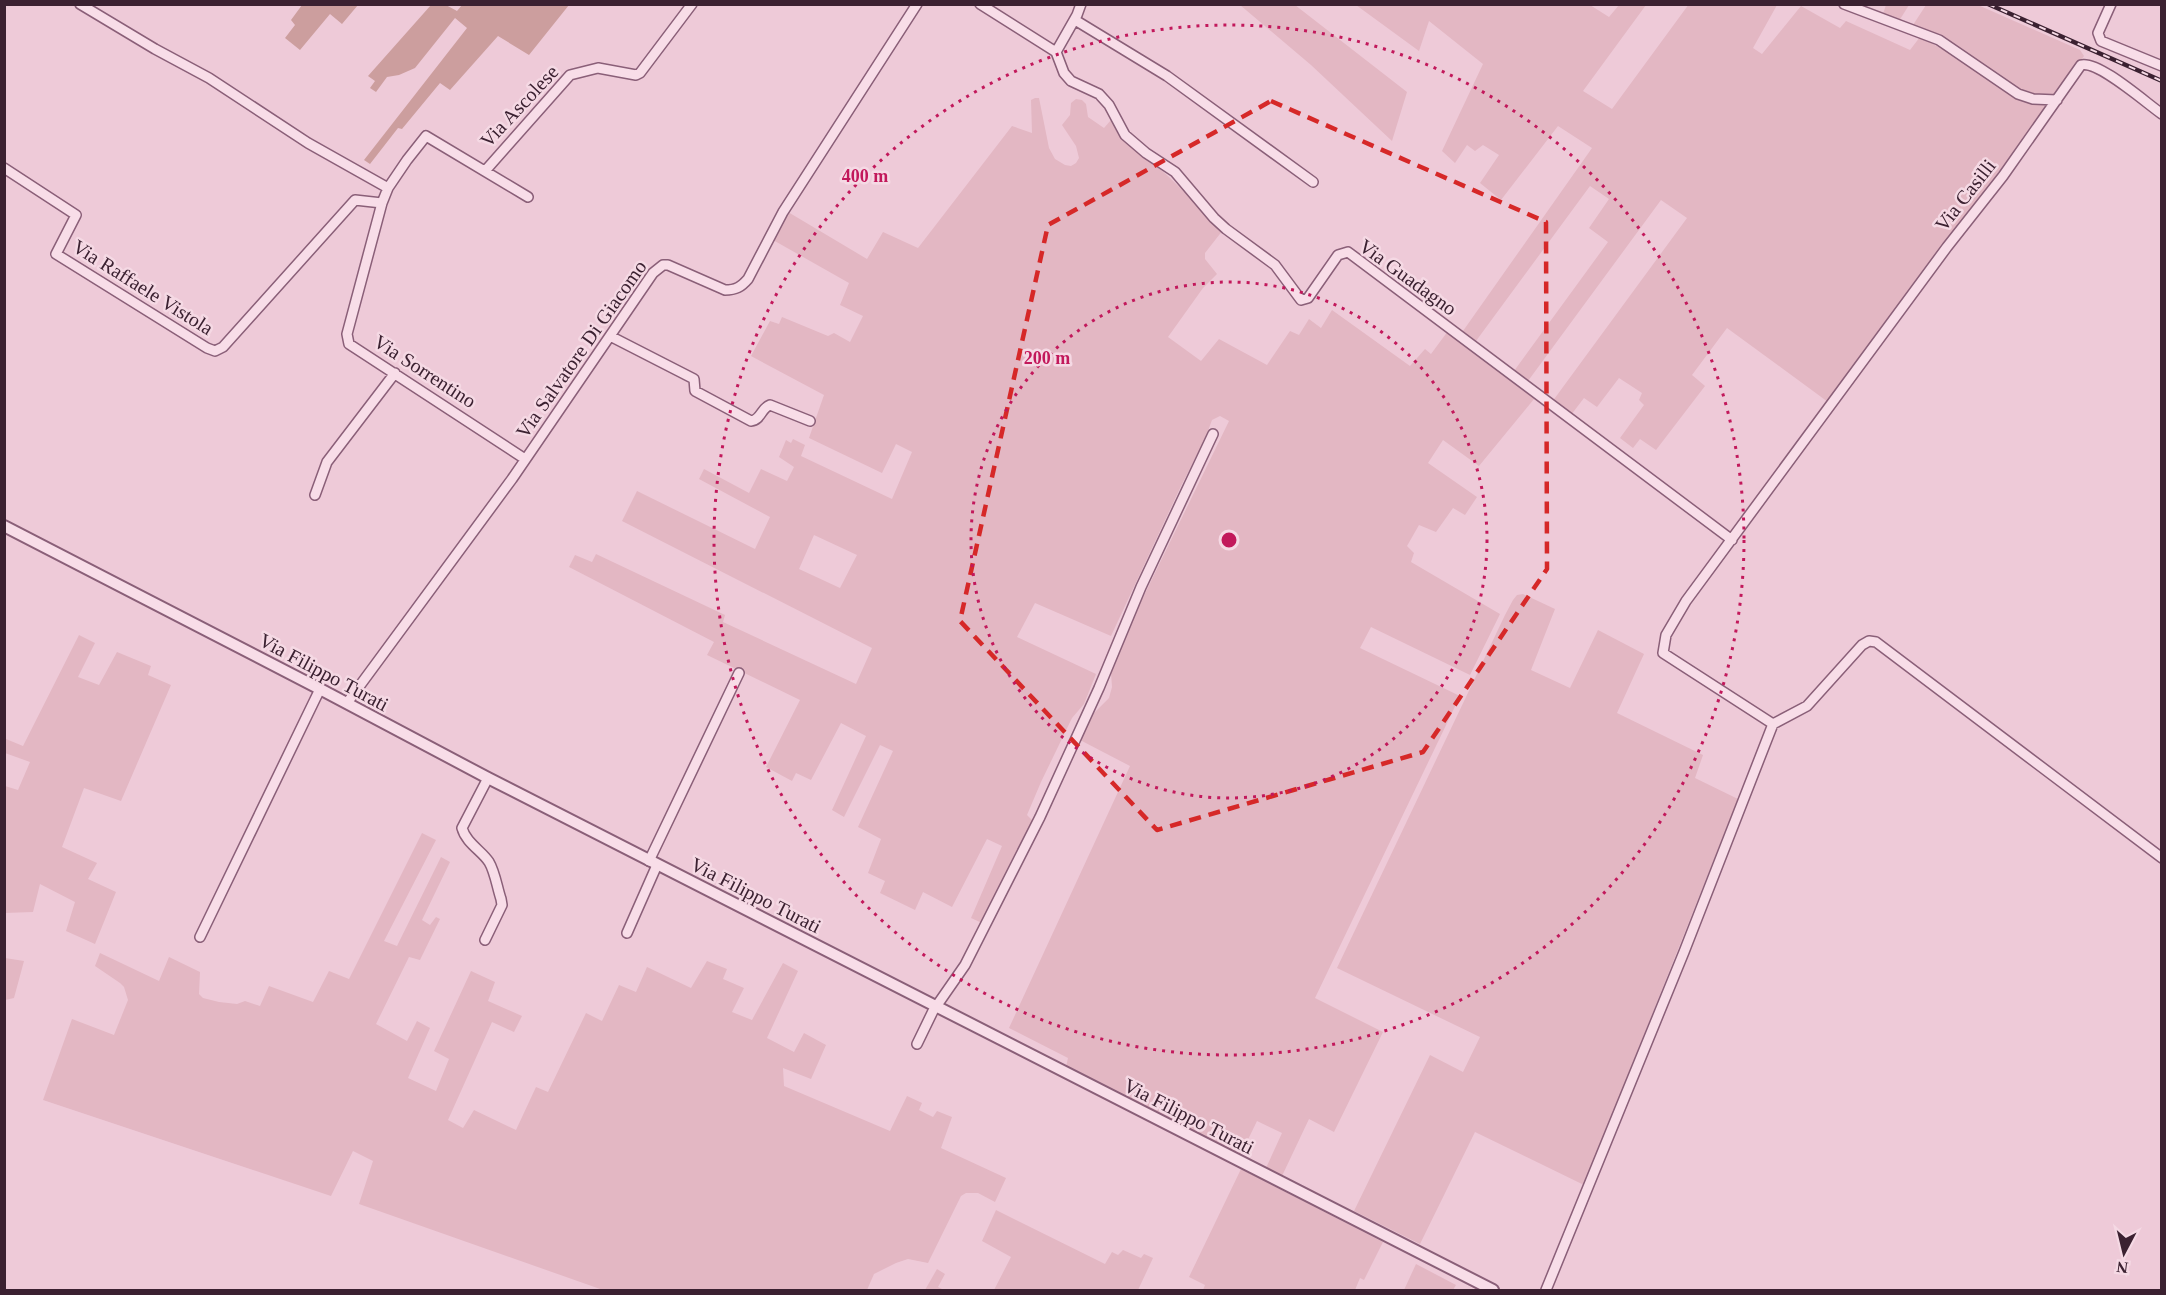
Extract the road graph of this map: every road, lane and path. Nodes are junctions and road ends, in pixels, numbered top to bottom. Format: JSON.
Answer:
{"nodes":[{"id":1,"x":80,"y":4,"type":"edge"},
{"id":2,"x":692,"y":4,"type":"edge"},
{"id":3,"x":917,"y":4,"type":"edge"},
{"id":4,"x":980,"y":4,"type":"edge"},
{"id":5,"x":1080,"y":4,"type":"edge"},
{"id":6,"x":1844,"y":4,"type":"edge"},
{"id":7,"x":2111,"y":4,"type":"edge"},
{"id":8,"x":1075,"y":20,"type":"junction"},
{"id":9,"x":1056,"y":52,"type":"junction"},
{"id":10,"x":2162,"y":66,"type":"edge"},
{"id":11,"x":2057,"y":100,"type":"junction"},
{"id":12,"x":2162,"y":114,"type":"edge"},
{"id":13,"x":4,"y":168,"type":"edge"},
{"id":14,"x":485,"y":171,"type":"junction"},
{"id":15,"x":1313,"y":182,"type":"dead end"},
{"id":16,"x":388,"y":188,"type":"junction"},
{"id":17,"x":528,"y":197,"type":"dead end"},
{"id":18,"x":381,"y":203,"type":"junction"},
{"id":19,"x":610,"y":336,"type":"junction"},
{"id":20,"x":395,"y":373,"type":"junction"},
{"id":21,"x":810,"y":421,"type":"dead end"},
{"id":22,"x":1213,"y":434,"type":"dead end"},
{"id":23,"x":525,"y":459,"type":"junction"},
{"id":24,"x":315,"y":495,"type":"dead end"},
{"id":25,"x":4,"y":526,"type":"edge"},
{"id":26,"x":1732,"y":540,"type":"junction"},
{"id":27,"x":739,"y":673,"type":"dead end"},
{"id":28,"x":320,"y":689,"type":"junction"},
{"id":29,"x":347,"y":703,"type":"junction"},
{"id":30,"x":1773,"y":724,"type":"junction"},
{"id":31,"x":488,"y":778,"type":"junction"},
{"id":32,"x":2162,"y":858,"type":"edge"},
{"id":33,"x":653,"y":863,"type":"junction"},
{"id":34,"x":627,"y":933,"type":"dead end"},
{"id":35,"x":200,"y":938,"type":"dead end"},
{"id":36,"x":485,"y":940,"type":"dead end"},
{"id":37,"x":936,"y":1007,"type":"junction"},
{"id":38,"x":917,"y":1044,"type":"dead end"},
{"id":39,"x":1493,"y":1290,"type":"edge"},
{"id":40,"x":1546,"y":1290,"type":"edge"}],
"edges":[{"from":1,"to":16,"type":"street"},
{"from":2,"to":14,"type":"street","name":"Via Ascolese"},
{"from":3,"to":19,"type":"street","name":"Via Salvatore Di Giacomo"},
{"from":4,"to":9,"type":"street"},
{"from":5,"to":8,"type":"street"},
{"from":6,"to":11,"type":"street"},
{"from":7,"to":10,"type":"street"},
{"from":8,"to":9,"type":"street"},
{"from":8,"to":15,"type":"street"},
{"from":9,"to":26,"type":"street","name":"Via Guadagno"},
{"from":11,"to":12,"type":"street","name":"Via Casilli"},
{"from":11,"to":26,"type":"street","name":"Via Casilli"},
{"from":13,"to":18,"type":"street","name":"Via Raffaele Vistola"},
{"from":14,"to":16,"type":"street","name":"Via Sorrentino"},
{"from":14,"to":17,"type":"street","name":"Via Sorrentino"},
{"from":16,"to":18,"type":"street","name":"Via Sorrentino"},
{"from":18,"to":20,"type":"street","name":"Via Sorrentino"},
{"from":19,"to":21,"type":"street"},
{"from":19,"to":23,"type":"street","name":"Via Salvatore Di Giacomo"},
{"from":20,"to":23,"type":"street","name":"Via Sorrentino"},
{"from":20,"to":24,"type":"street"},
{"from":22,"to":37,"type":"street"},
{"from":23,"to":29,"type":"street","name":"Via Salvatore Di Giacomo"},
{"from":25,"to":28,"type":"street","name":"Via Filippo Turati"},
{"from":26,"to":30,"type":"street","name":"Via Casilli"},
{"from":27,"to":33,"type":"street"},
{"from":28,"to":29,"type":"street","name":"Via Filippo Turati"},
{"from":28,"to":35,"type":"street"},
{"from":29,"to":31,"type":"street","name":"Via Filippo Turati"},
{"from":30,"to":32,"type":"street"},
{"from":30,"to":40,"type":"street"},
{"from":31,"to":33,"type":"street","name":"Via Filippo Turati"},
{"from":31,"to":36,"type":"street"},
{"from":33,"to":34,"type":"street"},
{"from":33,"to":37,"type":"street","name":"Via Filippo Turati"},
{"from":37,"to":38,"type":"street"},
{"from":37,"to":39,"type":"street","name":"Via Filippo Turati"}]}
